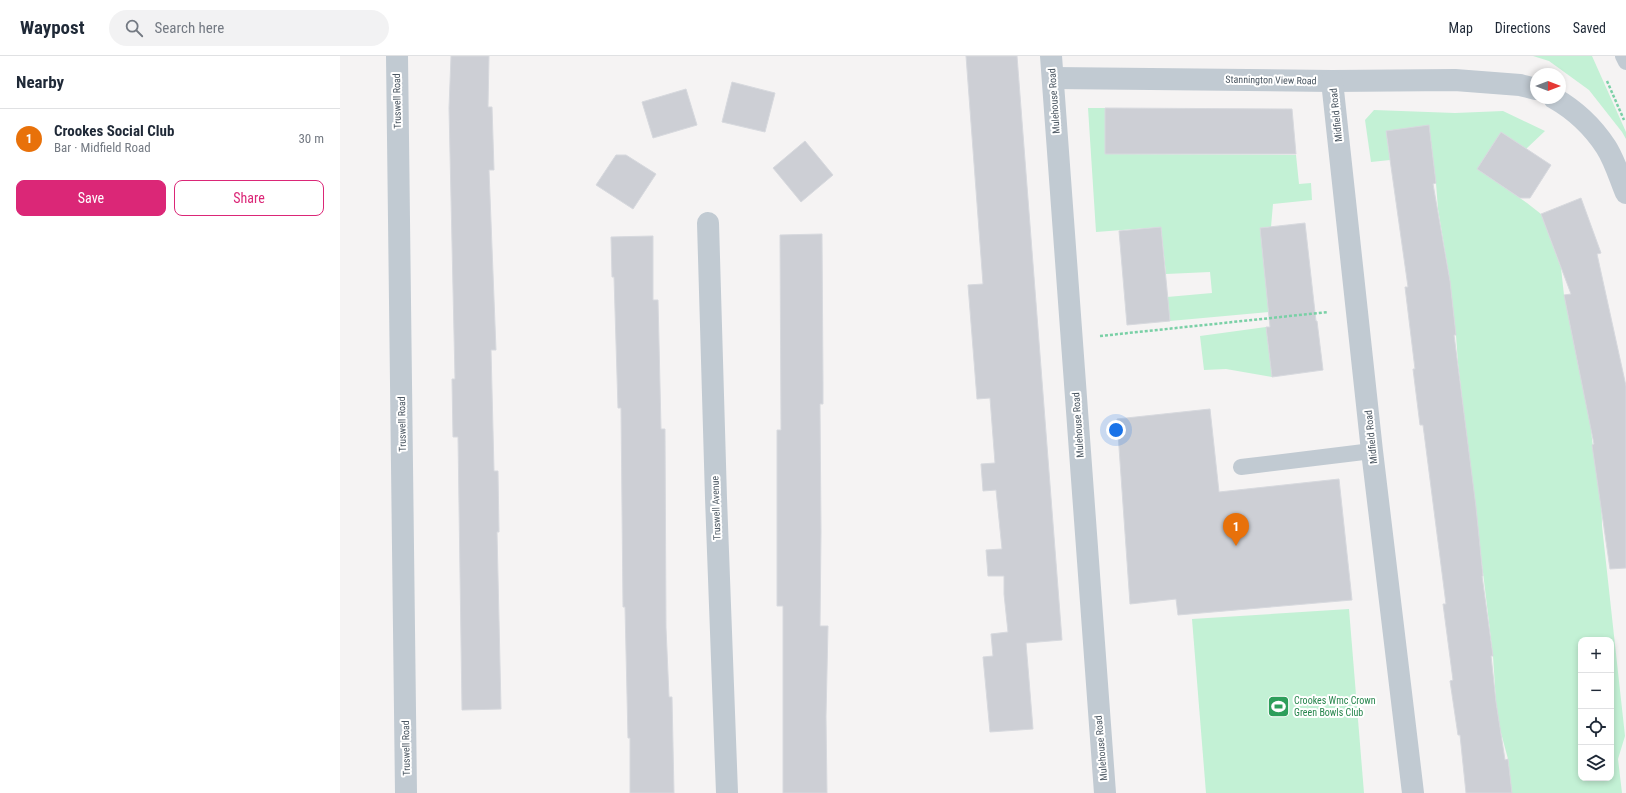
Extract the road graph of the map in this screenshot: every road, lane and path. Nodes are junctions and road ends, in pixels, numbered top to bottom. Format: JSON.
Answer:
{"nodes":[{"id":1,"x":396,"y":56,"type":"edge"},
{"id":2,"x":1051,"y":56,"type":"edge"},
{"id":3,"x":1623,"y":56,"type":"edge"},
{"id":4,"x":1626,"y":62,"type":"edge"},
{"id":5,"x":1605,"y":76,"type":"dead end"},
{"id":6,"x":1053,"y":78,"type":"junction"},
{"id":7,"x":1332,"y":81,"type":"junction"},
{"id":8,"x":1530,"y":88,"type":"edge"},
{"id":9,"x":1564,"y":104,"type":"edge"},
{"id":10,"x":1626,"y":124,"type":"edge"},
{"id":11,"x":1626,"y":193,"type":"edge"},
{"id":12,"x":708,"y":223,"type":"dead end"},
{"id":13,"x":1356,"y":309,"type":"junction"},
{"id":14,"x":1072,"y":339,"type":"junction"},
{"id":15,"x":1372,"y":451,"type":"junction"},
{"id":16,"x":1241,"y":467,"type":"dead end"},
{"id":17,"x":406,"y":793,"type":"edge"},
{"id":18,"x":727,"y":793,"type":"edge"},
{"id":19,"x":1105,"y":793,"type":"edge"},
{"id":20,"x":1413,"y":793,"type":"edge"}],
"edges":[{"from":1,"to":17,"type":"street","name":"Truswell Road"},
{"from":2,"to":6,"type":"street","name":"Mulehouse Road"},
{"from":3,"to":4,"type":"lane"},
{"from":5,"to":10,"type":"path"},
{"from":6,"to":7,"type":"street","name":"Stannington View Road"},
{"from":6,"to":14,"type":"street","name":"Mulehouse Road"},
{"from":7,"to":8,"type":"street","name":"Stannington View Road"},
{"from":7,"to":13,"type":"street","name":"Midfield Road"},
{"from":9,"to":11,"type":"street"},
{"from":12,"to":18,"type":"street","name":"Truswell Avenue"},
{"from":13,"to":14,"type":"path"},
{"from":13,"to":15,"type":"street","name":"Midfield Road"},
{"from":14,"to":19,"type":"street","name":"Mulehouse Road"},
{"from":15,"to":16,"type":"lane"},
{"from":15,"to":20,"type":"street","name":"Midfield Road"}]}
